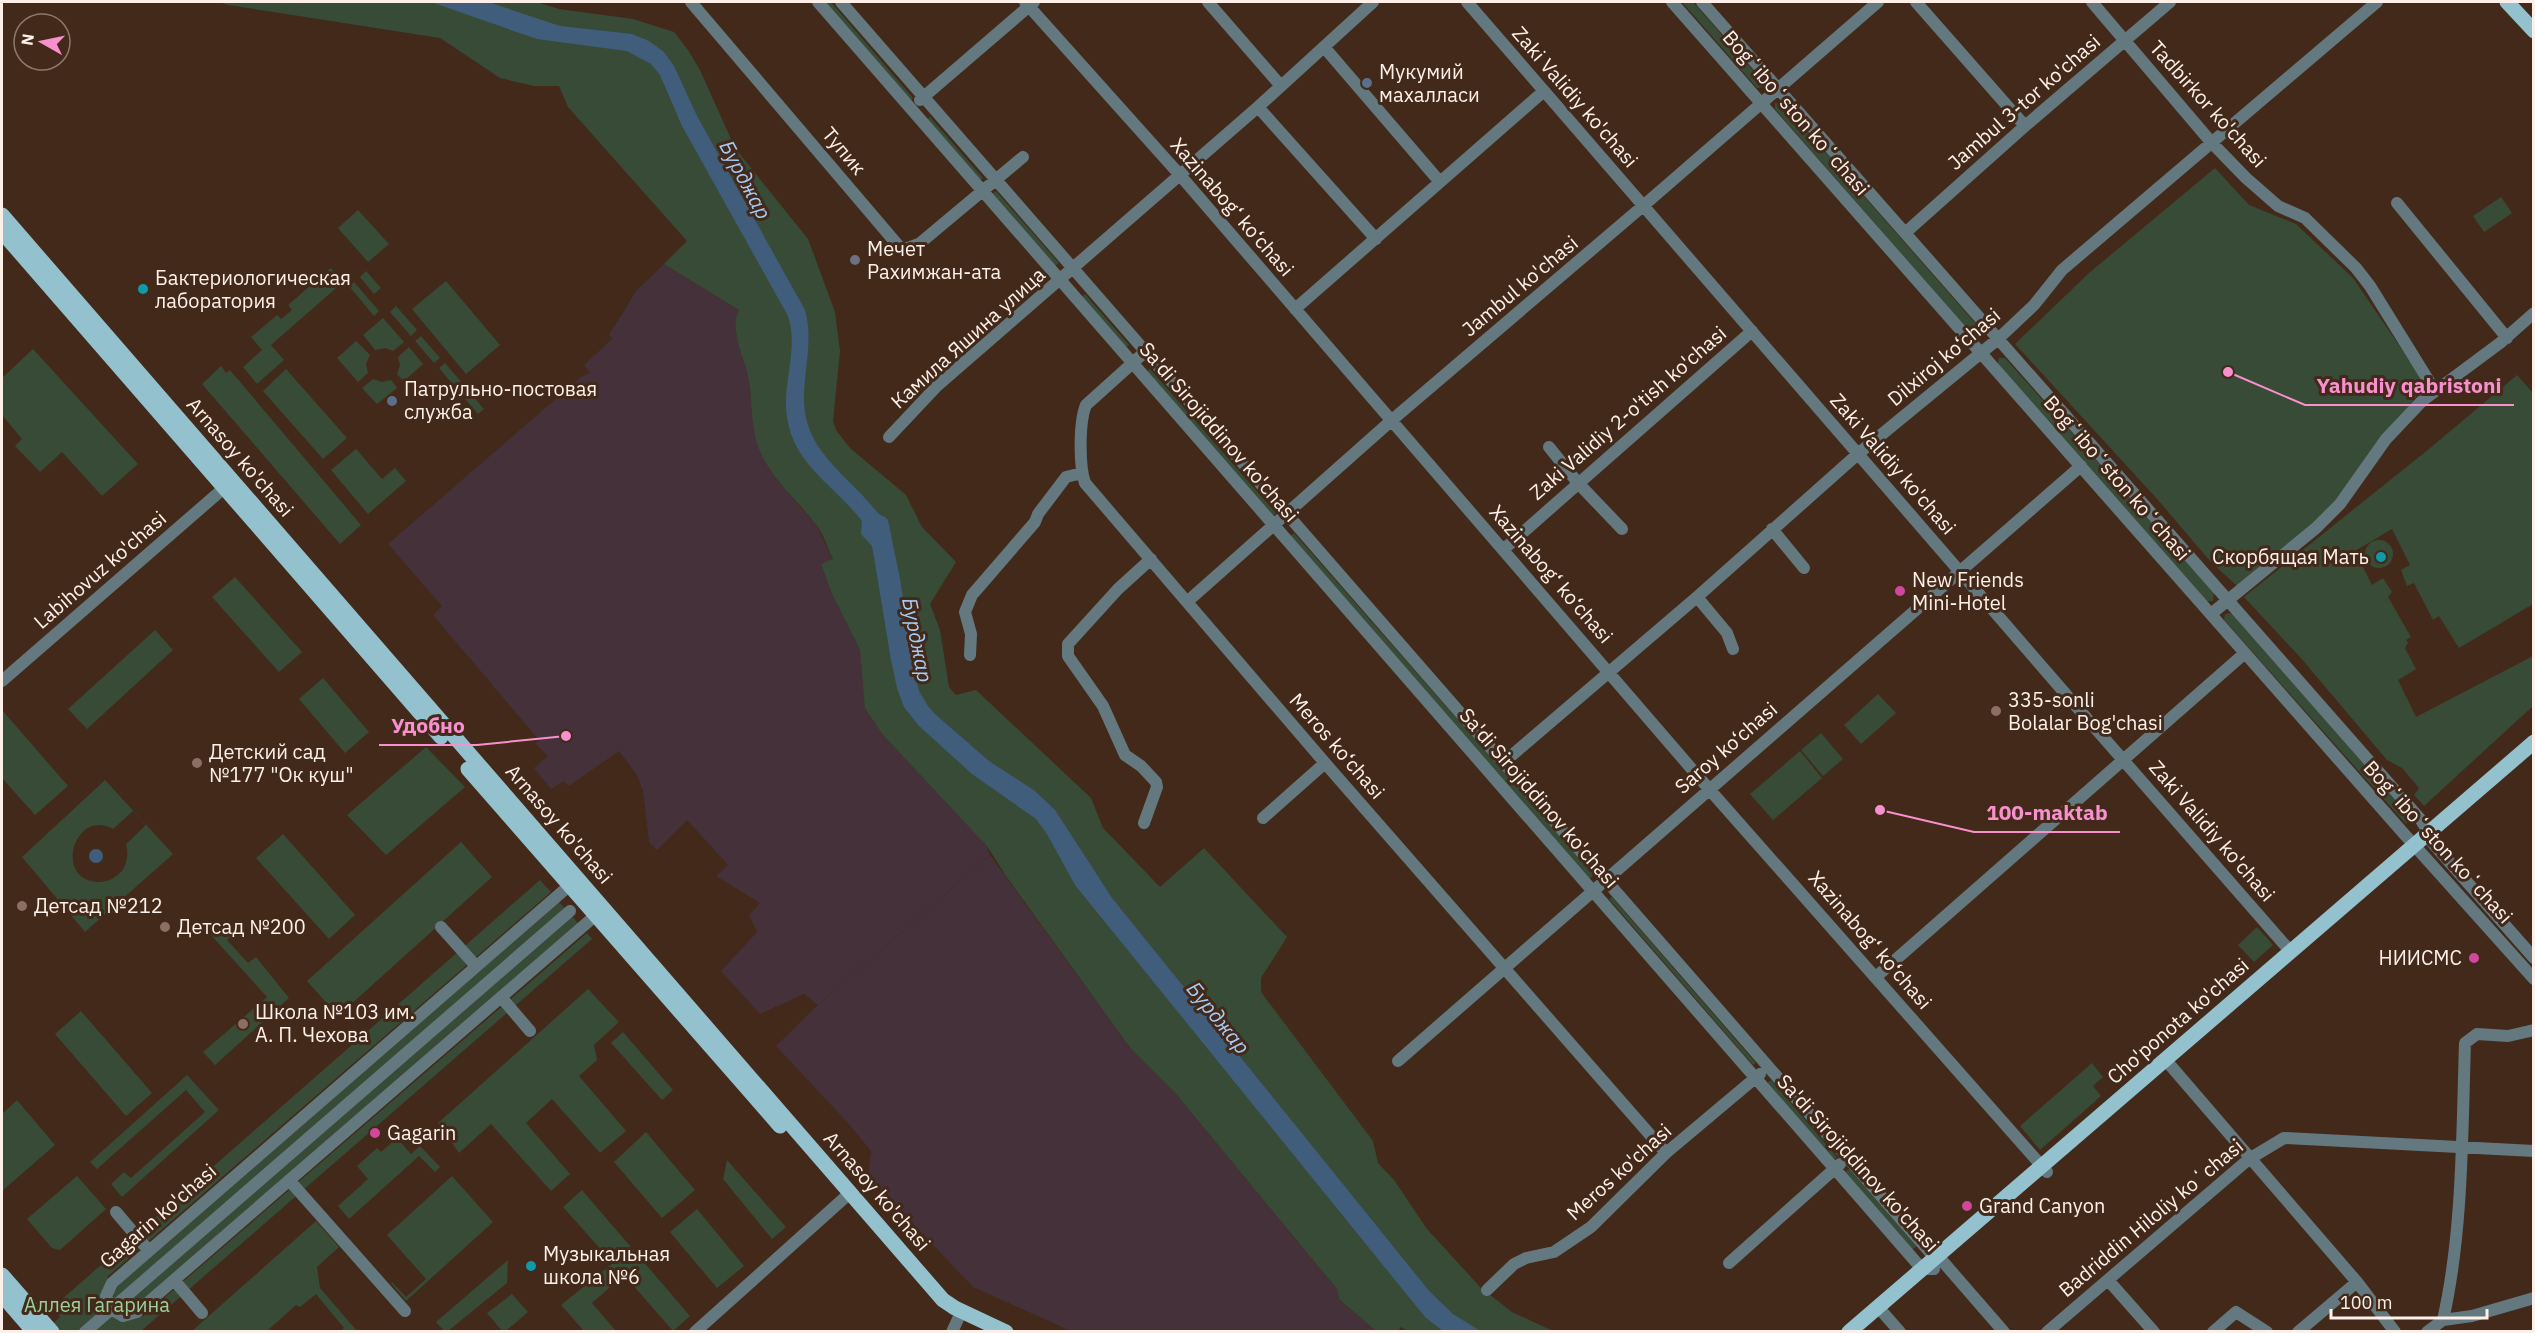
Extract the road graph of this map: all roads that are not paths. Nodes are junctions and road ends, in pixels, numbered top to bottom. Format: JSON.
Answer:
{"nodes":[{"id":1,"x":691,"y":2,"type":"edge"},
{"id":2,"x":818,"y":2,"type":"edge"},
{"id":3,"x":841,"y":2,"type":"edge"},
{"id":4,"x":1208,"y":2,"type":"edge"},
{"id":5,"x":1373,"y":2,"type":"edge"},
{"id":6,"x":1467,"y":2,"type":"edge"},
{"id":7,"x":1672,"y":2,"type":"edge"},
{"id":8,"x":1702,"y":2,"type":"edge"},
{"id":9,"x":1878,"y":2,"type":"edge"},
{"id":10,"x":1916,"y":2,"type":"edge"},
{"id":11,"x":2091,"y":2,"type":"edge"},
{"id":12,"x":2170,"y":2,"type":"edge"},
{"id":13,"x":2377,"y":2,"type":"edge"},
{"id":14,"x":2507,"y":2,"type":"edge"},
{"id":15,"x":1030,"y":3,"type":"edge"},
{"id":16,"x":2534,"y":31,"type":"edge"},
{"id":17,"x":2125,"y":40,"type":"junction"},
{"id":18,"x":1324,"y":47,"type":"junction"},
{"id":19,"x":1281,"y":86,"type":"junction"},
{"id":20,"x":1778,"y":89,"type":"junction"},
{"id":21,"x":1544,"y":91,"type":"junction"},
{"id":22,"x":924,"y":97,"type":"junction"},
{"id":23,"x":1762,"y":104,"type":"junction"},
{"id":24,"x":1258,"y":107,"type":"junction"},
{"id":25,"x":911,"y":108,"type":"junction"},
{"id":26,"x":2025,"y":126,"type":"junction"},
{"id":27,"x":2211,"y":142,"type":"junction"},
{"id":28,"x":1023,"y":156,"type":"dead end"},
{"id":29,"x":1179,"y":174,"type":"junction"},
{"id":30,"x":997,"y":180,"type":"junction"},
{"id":31,"x":1440,"y":182,"type":"junction"},
{"id":32,"x":984,"y":191,"type":"junction"},
{"id":33,"x":2397,"y":203,"type":"dead end"},
{"id":34,"x":1643,"y":206,"type":"junction"},
{"id":35,"x":2,"y":214,"type":"edge"},
{"id":36,"x":2,"y":232,"type":"edge"},
{"id":37,"x":1905,"y":233,"type":"junction"},
{"id":38,"x":1376,"y":239,"type":"junction"},
{"id":39,"x":1073,"y":268,"type":"junction"},
{"id":40,"x":1061,"y":279,"type":"junction"},
{"id":41,"x":1295,"y":309,"type":"junction"},
{"id":42,"x":2534,"y":313,"type":"edge"},
{"id":43,"x":1752,"y":331,"type":"junction"},
{"id":44,"x":2506,"y":338,"type":"junction"},
{"id":45,"x":1998,"y":339,"type":"junction"},
{"id":46,"x":1146,"y":351,"type":"junction"},
{"id":47,"x":1981,"y":353,"type":"junction"},
{"id":48,"x":1133,"y":363,"type":"junction"},
{"id":49,"x":2435,"y":391,"type":"junction"},
{"id":50,"x":1392,"y":420,"type":"junction"},
{"id":51,"x":889,"y":437,"type":"dead end"},
{"id":52,"x":1549,"y":447,"type":"dead end"},
{"id":53,"x":1859,"y":453,"type":"junction"},
{"id":54,"x":2081,"y":466,"type":"junction"},
{"id":55,"x":1082,"y":473,"type":"junction"},
{"id":56,"x":1578,"y":483,"type":"junction"},
{"id":57,"x":228,"y":484,"type":"junction"},
{"id":58,"x":1288,"y":514,"type":"junction"},
{"id":59,"x":1275,"y":525,"type":"junction"},
{"id":60,"x":1622,"y":529,"type":"dead end"},
{"id":61,"x":1772,"y":529,"type":"junction"},
{"id":62,"x":1504,"y":549,"type":"junction"},
{"id":63,"x":1151,"y":559,"type":"junction"},
{"id":64,"x":1804,"y":568,"type":"dead end"},
{"id":65,"x":1960,"y":572,"type":"junction"},
{"id":66,"x":1697,"y":597,"type":"junction"},
{"id":67,"x":2228,"y":600,"type":"junction"},
{"id":68,"x":1188,"y":601,"type":"junction"},
{"id":69,"x":2211,"y":614,"type":"junction"},
{"id":70,"x":1733,"y":649,"type":"dead end"},
{"id":71,"x":2245,"y":653,"type":"junction"},
{"id":72,"x":970,"y":655,"type":"dead end"},
{"id":73,"x":1608,"y":671,"type":"junction"},
{"id":74,"x":2,"y":681,"type":"edge"},
{"id":75,"x":2534,"y":742,"type":"edge"},
{"id":76,"x":2534,"y":751,"type":"edge"},
{"id":77,"x":2123,"y":760,"type":"junction"},
{"id":78,"x":1503,"y":762,"type":"junction"},
{"id":79,"x":1325,"y":763,"type":"junction"},
{"id":80,"x":1709,"y":789,"type":"junction"},
{"id":81,"x":1263,"y":818,"type":"dead end"},
{"id":82,"x":1144,"y":823,"type":"dead end"},
{"id":83,"x":2423,"y":842,"type":"junction"},
{"id":84,"x":1605,"y":879,"type":"junction"},
{"id":85,"x":574,"y":881,"type":"junction"},
{"id":86,"x":1593,"y":890,"type":"junction"},
{"id":87,"x":570,"y":911,"type":"dead end"},
{"id":88,"x":600,"y":911,"type":"junction"},
{"id":89,"x":441,"y":927,"type":"dead end"},
{"id":90,"x":2291,"y":952,"type":"junction"},
{"id":91,"x":2534,"y":958,"type":"edge"},
{"id":92,"x":476,"y":966,"type":"junction"},
{"id":93,"x":1504,"y":967,"type":"junction"},
{"id":94,"x":1877,"y":976,"type":"junction"},
{"id":95,"x":2534,"y":979,"type":"edge"},
{"id":96,"x":501,"y":997,"type":"junction"},
{"id":97,"x":2534,"y":1030,"type":"edge"},
{"id":98,"x":530,"y":1031,"type":"dead end"},
{"id":99,"x":1398,"y":1061,"type":"dead end"},
{"id":100,"x":2168,"y":1063,"type":"junction"},
{"id":101,"x":1768,"y":1066,"type":"junction"},
{"id":102,"x":1756,"y":1077,"type":"junction"},
{"id":103,"x":2462,"y":1146,"type":"junction"},
{"id":104,"x":2534,"y":1151,"type":"edge"},
{"id":105,"x":1666,"y":1153,"type":"junction"},
{"id":106,"x":1848,"y":1157,"type":"junction"},
{"id":107,"x":2249,"y":1159,"type":"junction"},
{"id":108,"x":1835,"y":1168,"type":"junction"},
{"id":109,"x":2045,"y":1169,"type":"junction"},
{"id":110,"x":289,"y":1180,"type":"junction"},
{"id":111,"x":847,"y":1196,"type":"junction"},
{"id":112,"x":116,"y":1212,"type":"dead end"},
{"id":113,"x":149,"y":1251,"type":"junction"},
{"id":114,"x":1729,"y":1263,"type":"dead end"},
{"id":115,"x":1934,"y":1263,"type":"junction"},
{"id":116,"x":2,"y":1275,"type":"edge"},
{"id":117,"x":174,"y":1280,"type":"junction"},
{"id":118,"x":2108,"y":1280,"type":"junction"},
{"id":119,"x":2357,"y":1282,"type":"junction"},
{"id":120,"x":1487,"y":1290,"type":"dead end"},
{"id":121,"x":2,"y":1295,"type":"edge"},
{"id":122,"x":2534,"y":1298,"type":"edge"},
{"id":123,"x":111,"y":1309,"type":"junction"},
{"id":124,"x":1881,"y":1310,"type":"junction"},
{"id":125,"x":405,"y":1311,"type":"dead end"},
{"id":126,"x":202,"y":1313,"type":"dead end"},
{"id":127,"x":957,"y":1320,"type":"edge"},
{"id":128,"x":2443,"y":1320,"type":"junction"},
{"id":129,"x":34,"y":1332,"type":"edge"},
{"id":130,"x":52,"y":1332,"type":"edge"},
{"id":131,"x":85,"y":1332,"type":"edge"},
{"id":132,"x":695,"y":1332,"type":"edge"},
{"id":133,"x":985,"y":1332,"type":"edge"},
{"id":134,"x":1005,"y":1332,"type":"edge"},
{"id":135,"x":1850,"y":1332,"type":"edge"},
{"id":136,"x":1863,"y":1332,"type":"edge"},
{"id":137,"x":1900,"y":1332,"type":"edge"},
{"id":138,"x":2004,"y":1332,"type":"edge"},
{"id":139,"x":2048,"y":1332,"type":"edge"},
{"id":140,"x":2154,"y":1332,"type":"edge"},
{"id":141,"x":2213,"y":1332,"type":"edge"},
{"id":142,"x":2267,"y":1332,"type":"edge"},
{"id":143,"x":2298,"y":1332,"type":"edge"},
{"id":144,"x":2395,"y":1332,"type":"edge"},
{"id":145,"x":2427,"y":1332,"type":"edge"}],
"edges":[{"from":1,"to":32,"type":"street","name":"Тупик"},
{"from":2,"to":25,"type":"street","name":"Sa'di Sirojiddinov ko'chasi"},
{"from":3,"to":22,"type":"street","name":"Sa'di Sirojiddinov ko'chasi"},
{"from":4,"to":19,"type":"street"},
{"from":5,"to":18,"type":"street","name":"Камила Яшина улица"},
{"from":6,"to":21,"type":"street","name":"Zaki Validiy ko'chasi"},
{"from":7,"to":23,"type":"street","name":"Bogʻiboʻston koʻchasi"},
{"from":8,"to":20,"type":"street","name":"Bogʻiboʻston koʻchasi"},
{"from":9,"to":20,"type":"street","name":"Jambul ko'chasi"},
{"from":10,"to":26,"type":"street"},
{"from":11,"to":17,"type":"street","name":"Tadbirkor ko'chasi"},
{"from":12,"to":17,"type":"street","name":"Jambul 3-tor ko'chasi"},
{"from":13,"to":27,"type":"street","name":"Dilxiroj ko‘chasi"},
{"from":14,"to":16,"type":"main road"},
{"from":15,"to":22,"type":"street"},
{"from":15,"to":29,"type":"street","name":"Xazinabog‘ ko‘chasi"},
{"from":17,"to":26,"type":"street","name":"Jambul 3-tor ko'chasi"},
{"from":17,"to":27,"type":"street","name":"Tadbirkor ko'chasi"},
{"from":18,"to":19,"type":"street","name":"Камила Яшина улица"},
{"from":18,"to":31,"type":"street"},
{"from":19,"to":24,"type":"street","name":"Камила Яшина улица"},
{"from":20,"to":23,"type":"street","name":"Jambul ko'chasi"},
{"from":20,"to":37,"type":"street","name":"Bogʻiboʻston koʻchasi"},
{"from":21,"to":31,"type":"street"},
{"from":21,"to":34,"type":"street","name":"Zaki Validiy ko'chasi"},
{"from":22,"to":25,"type":"street"},
{"from":22,"to":30,"type":"street","name":"Sa'di Sirojiddinov ko'chasi"},
{"from":23,"to":34,"type":"street","name":"Jambul ko'chasi"},
{"from":23,"to":47,"type":"street","name":"Bogʻiboʻston koʻchasi"},
{"from":24,"to":29,"type":"street","name":"Камила Яшина улица"},
{"from":24,"to":38,"type":"street"},
{"from":25,"to":32,"type":"street","name":"Sa'di Sirojiddinov ko'chasi"},
{"from":26,"to":37,"type":"street","name":"Jambul 3-tor ko'chasi"},
{"from":27,"to":45,"type":"street","name":"Dilxiroj ko‘chasi"},
{"from":27,"to":49,"type":"street","name":"Tadbirkor ko'chasi"},
{"from":28,"to":30,"type":"street"},
{"from":29,"to":39,"type":"street","name":"Камила Яшина улица"},
{"from":29,"to":41,"type":"street","name":"Xazinabog‘ ko‘chasi"},
{"from":30,"to":32,"type":"street"},
{"from":30,"to":39,"type":"street","name":"Sa'di Sirojiddinov ko'chasi"},
{"from":31,"to":38,"type":"street"},
{"from":32,"to":40,"type":"street","name":"Sa'di Sirojiddinov ko'chasi"},
{"from":33,"to":44,"type":"street"},
{"from":34,"to":43,"type":"street","name":"Zaki Validiy ko'chasi"},
{"from":34,"to":50,"type":"street","name":"Jambul ko'chasi"},
{"from":35,"to":57,"type":"main road","name":"Arnasoy ko'chasi"},
{"from":36,"to":57,"type":"main road","name":"Arnasoy ko'chasi"},
{"from":37,"to":45,"type":"street","name":"Bogʻiboʻston koʻchasi"},
{"from":38,"to":41,"type":"street"},
{"from":39,"to":40,"type":"street","name":"Камила Яшина улица"},
{"from":39,"to":46,"type":"street","name":"Sa'di Sirojiddinov ko'chasi"},
{"from":40,"to":48,"type":"street","name":"Sa'di Sirojiddinov ko'chasi"},
{"from":40,"to":51,"type":"street","name":"Камила Яшина улица"},
{"from":41,"to":50,"type":"street","name":"Xazinabog‘ ko‘chasi"},
{"from":42,"to":44,"type":"street"},
{"from":43,"to":53,"type":"street","name":"Zaki Validiy ko'chasi"},
{"from":43,"to":56,"type":"street","name":"Zaki Validiy 2-o'tish ko'chasi"},
{"from":44,"to":49,"type":"street"},
{"from":45,"to":47,"type":"street","name":"Dilxiroj ko‘chasi"},
{"from":45,"to":67,"type":"street","name":"Bogʻiboʻston koʻchasi"},
{"from":46,"to":48,"type":"street"},
{"from":46,"to":58,"type":"street","name":"Sa'di Sirojiddinov ko'chasi"},
{"from":47,"to":53,"type":"street","name":"Dilxiroj ko‘chasi"},
{"from":47,"to":54,"type":"street","name":"Bogʻiboʻston koʻchasi"},
{"from":48,"to":55,"type":"street"},
{"from":48,"to":59,"type":"street","name":"Sa'di Sirojiddinov ko'chasi"},
{"from":49,"to":67,"type":"street"},
{"from":50,"to":58,"type":"street","name":"Jambul ko'chasi"},
{"from":50,"to":62,"type":"street","name":"Xazinabog‘ ko‘chasi"},
{"from":52,"to":56,"type":"street"},
{"from":53,"to":61,"type":"street","name":"Dilxiroj ko‘chasi"},
{"from":53,"to":65,"type":"street","name":"Zaki Validiy ko'chasi"},
{"from":54,"to":65,"type":"street","name":"Saroy ko‘chasi"},
{"from":54,"to":69,"type":"street","name":"Bogʻiboʻston koʻchasi"},
{"from":55,"to":63,"type":"street","name":"Meros ko‘chasi"},
{"from":55,"to":72,"type":"street"},
{"from":56,"to":60,"type":"street"},
{"from":56,"to":62,"type":"street","name":"Zaki Validiy 2-o'tish ko'chasi"},
{"from":57,"to":74,"type":"street","name":"Labihovuz ko'chasi"},
{"from":57,"to":85,"type":"main road","name":"Arnasoy ko'chasi"},
{"from":58,"to":59,"type":"street","name":"Jambul ko'chasi"},
{"from":58,"to":78,"type":"street","name":"Sa'di Sirojiddinov ko'chasi"},
{"from":59,"to":68,"type":"street","name":"Jambul ko'chasi"},
{"from":59,"to":86,"type":"street","name":"Sa'di Sirojiddinov ko'chasi"},
{"from":61,"to":64,"type":"street"},
{"from":61,"to":66,"type":"street","name":"Dilxiroj ko‘chasi"},
{"from":62,"to":73,"type":"street","name":"Xazinabog‘ ko‘chasi"},
{"from":63,"to":68,"type":"street","name":"Meros ko‘chasi"},
{"from":63,"to":82,"type":"street"},
{"from":65,"to":77,"type":"street","name":"Zaki Validiy ko'chasi"},
{"from":65,"to":80,"type":"street","name":"Saroy ko‘chasi"},
{"from":66,"to":70,"type":"street"},
{"from":66,"to":73,"type":"street","name":"Dilxiroj ko‘chasi"},
{"from":67,"to":69,"type":"street"},
{"from":67,"to":83,"type":"street","name":"Bogʻiboʻston koʻchasi"},
{"from":68,"to":79,"type":"street","name":"Meros ko‘chasi"},
{"from":69,"to":71,"type":"street","name":"Bogʻiboʻston koʻchasi"},
{"from":71,"to":77,"type":"street"},
{"from":71,"to":83,"type":"street","name":"Bogʻiboʻston koʻchasi"},
{"from":73,"to":78,"type":"street","name":"Dilxiroj ko‘chasi"},
{"from":73,"to":80,"type":"street","name":"Xazinabog‘ ko‘chasi"},
{"from":75,"to":83,"type":"main road","name":"Cho'ponota ko'chasi"},
{"from":76,"to":83,"type":"main road","name":"Cho'ponota ko'chasi"},
{"from":77,"to":90,"type":"street","name":"Zaki Validiy ko'chasi"},
{"from":77,"to":94,"type":"street"},
{"from":78,"to":84,"type":"street","name":"Sa'di Sirojiddinov ko'chasi"},
{"from":79,"to":81,"type":"street"},
{"from":79,"to":93,"type":"street","name":"Meros ko‘chasi"},
{"from":80,"to":84,"type":"street","name":"Saroy ko‘chasi"},
{"from":80,"to":94,"type":"street","name":"Xazinabog‘ ko‘chasi"},
{"from":83,"to":90,"type":"main road","name":"Cho'ponota ko'chasi"},
{"from":83,"to":91,"type":"street","name":"Bogʻiboʻston koʻchasi"},
{"from":83,"to":95,"type":"street","name":"Bogʻiboʻston koʻchasi"},
{"from":83,"to":100,"type":"main road","name":"Cho'ponota ko'chasi"},
{"from":84,"to":86,"type":"street","name":"Saroy ko‘chasi"},
{"from":84,"to":101,"type":"street","name":"Sa'di Sirojiddinov ko'chasi"},
{"from":85,"to":88,"type":"main road","name":"Arnasoy ko'chasi"},
{"from":85,"to":92,"type":"street","name":"Gagarin ko'chasi"},
{"from":86,"to":93,"type":"street","name":"Saroy ko‘chasi"},
{"from":86,"to":102,"type":"street","name":"Sa'di Sirojiddinov ko'chasi"},
{"from":87,"to":123,"type":"street"},
{"from":88,"to":96,"type":"street"},
{"from":88,"to":111,"type":"main road","name":"Arnasoy ko'chasi"},
{"from":89,"to":92,"type":"street"},
{"from":90,"to":100,"type":"main road","name":"Cho'ponota ko'chasi"},
{"from":92,"to":113,"type":"street","name":"Gagarin ko'chasi"},
{"from":93,"to":99,"type":"street","name":"Saroy ko‘chasi"},
{"from":93,"to":105,"type":"street","name":"Meros ko‘chasi"},
{"from":94,"to":109,"type":"street","name":"Xazinabog‘ ko‘chasi"},
{"from":96,"to":98,"type":"street"},
{"from":96,"to":110,"type":"street"},
{"from":97,"to":103,"type":"street"},
{"from":100,"to":107,"type":"street"},
{"from":100,"to":109,"type":"main road","name":"Cho'ponota ko'chasi"},
{"from":101,"to":102,"type":"street","name":"Meros ko'chasi"},
{"from":101,"to":106,"type":"street","name":"Sa'di Sirojiddinov ko'chasi"},
{"from":102,"to":105,"type":"street","name":"Meros ko'chasi"},
{"from":102,"to":108,"type":"street","name":"Sa'di Sirojiddinov ko'chasi"},
{"from":103,"to":104,"type":"street","name":"Badriddin Hiloliy koʻchasi"},
{"from":103,"to":107,"type":"street","name":"Badriddin Hiloliy koʻchasi"},
{"from":103,"to":128,"type":"street"},
{"from":105,"to":120,"type":"street","name":"Meros ko'chasi"},
{"from":106,"to":108,"type":"street"},
{"from":106,"to":115,"type":"street","name":"Sa'di Sirojiddinov ko'chasi"},
{"from":107,"to":118,"type":"street","name":"Badriddin Hiloliy koʻchasi"},
{"from":107,"to":119,"type":"street"},
{"from":108,"to":114,"type":"street"},
{"from":108,"to":115,"type":"street","name":"Sa'di Sirojiddinov ko'chasi"},
{"from":109,"to":115,"type":"main road","name":"Cho'ponota ko'chasi"},
{"from":110,"to":117,"type":"street"},
{"from":110,"to":125,"type":"street"},
{"from":111,"to":127,"type":"main road","name":"Arnasoy ko'chasi"},
{"from":111,"to":132,"type":"street"},
{"from":112,"to":113,"type":"street"},
{"from":113,"to":123,"type":"street","name":"Gagarin ko'chasi"},
{"from":115,"to":124,"type":"main road","name":"Cho'ponota ko'chasi"},
{"from":115,"to":138,"type":"street"},
{"from":116,"to":130,"type":"main road"},
{"from":117,"to":123,"type":"street"},
{"from":117,"to":126,"type":"street"},
{"from":118,"to":139,"type":"street","name":"Badriddin Hiloliy koʻchasi"},
{"from":118,"to":140,"type":"street"},
{"from":119,"to":143,"type":"street"},
{"from":119,"to":144,"type":"street"},
{"from":121,"to":129,"type":"main road"},
{"from":122,"to":128,"type":"street"},
{"from":123,"to":131,"type":"street"},
{"from":124,"to":135,"type":"main road","name":"Cho'ponota ko'chasi"},
{"from":124,"to":136,"type":"main road","name":"Cho'ponota ko'chasi"},
{"from":124,"to":137,"type":"street"},
{"from":127,"to":133,"type":"main road","name":"Arnasoy ko'chasi"},
{"from":127,"to":134,"type":"main road","name":"Arnasoy ko'chasi"},
{"from":128,"to":145,"type":"street"},
{"from":141,"to":142,"type":"street"}]}
